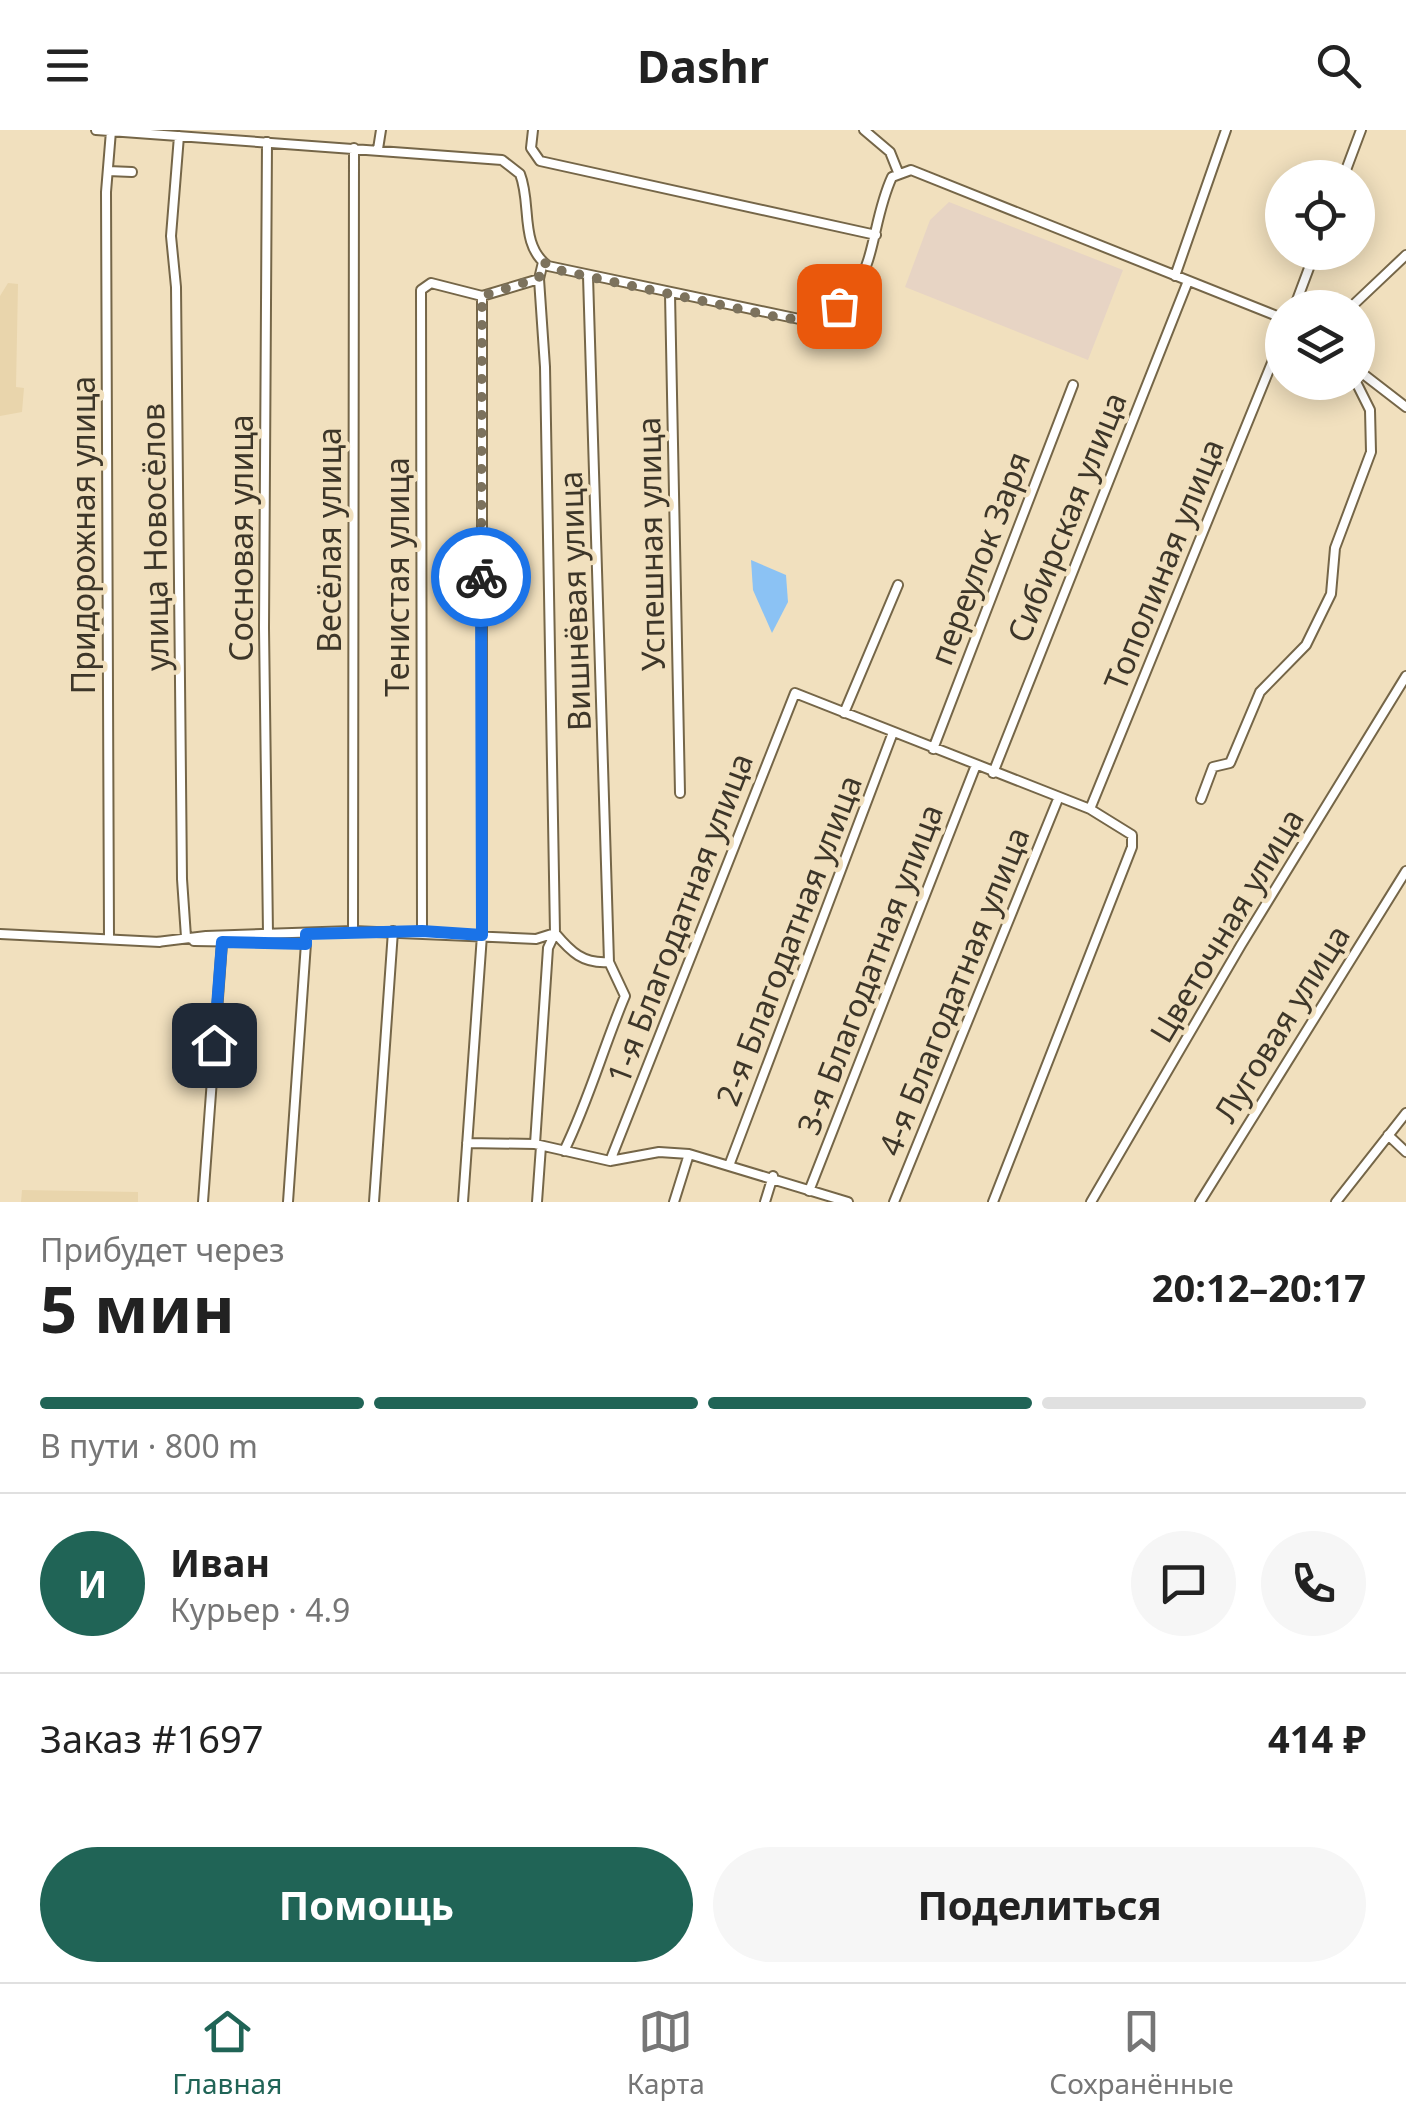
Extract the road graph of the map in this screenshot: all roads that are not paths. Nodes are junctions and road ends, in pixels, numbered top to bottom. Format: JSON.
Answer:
{"nodes":[{"id":1,"x":96,"y":130,"type":"edge"},
{"id":2,"x":382,"y":130,"type":"edge"},
{"id":3,"x":532,"y":130,"type":"edge"},
{"id":4,"x":864,"y":130,"type":"edge"},
{"id":5,"x":1226,"y":130,"type":"edge"},
{"id":6,"x":1361,"y":130,"type":"edge"},
{"id":7,"x":111,"y":131,"type":"edge"},
{"id":8,"x":179,"y":136,"type":"junction"},
{"id":9,"x":266,"y":142,"type":"junction"},
{"id":10,"x":354,"y":148,"type":"junction"},
{"id":11,"x":378,"y":149,"type":"junction"},
{"id":12,"x":1350,"y":160,"type":"edge"},
{"id":13,"x":108,"y":170,"type":"junction"},
{"id":14,"x":132,"y":172,"type":"dead end"},
{"id":15,"x":898,"y":172,"type":"junction"},
{"id":16,"x":876,"y":235,"type":"junction"},
{"id":17,"x":1406,"y":255,"type":"edge"},
{"id":18,"x":543,"y":262,"type":"junction"},
{"id":19,"x":588,"y":276,"type":"junction"},
{"id":20,"x":1175,"y":276,"type":"junction"},
{"id":21,"x":539,"y":278,"type":"junction"},
{"id":22,"x":1188,"y":282,"type":"junction"},
{"id":23,"x":1369,"y":290,"type":"edge"},
{"id":24,"x":670,"y":294,"type":"junction"},
{"id":25,"x":482,"y":296,"type":"junction"},
{"id":26,"x":1265,"y":311,"type":"edge"},
{"id":27,"x":1265,"y":380,"type":"edge"},
{"id":28,"x":1375,"y":383,"type":"edge"},
{"id":29,"x":1073,"y":385,"type":"dead end"},
{"id":30,"x":1365,"y":400,"type":"edge"},
{"id":31,"x":1406,"y":407,"type":"edge"},
{"id":32,"x":898,"y":584,"type":"dead end"},
{"id":33,"x":1406,"y":676,"type":"edge"},
{"id":34,"x":844,"y":713,"type":"junction"},
{"id":35,"x":892,"y":735,"type":"junction"},
{"id":36,"x":932,"y":749,"type":"junction"},
{"id":37,"x":976,"y":766,"type":"junction"},
{"id":38,"x":993,"y":773,"type":"junction"},
{"id":39,"x":680,"y":793,"type":"dead end"},
{"id":40,"x":1058,"y":799,"type":"junction"},
{"id":41,"x":1200,"y":799,"type":"dead end"},
{"id":42,"x":1090,"y":810,"type":"junction"},
{"id":43,"x":1406,"y":870,"type":"edge"},
{"id":44,"x":353,"y":931,"type":"junction"},
{"id":45,"x":393,"y":931,"type":"junction"},
{"id":46,"x":422,"y":931,"type":"junction"},
{"id":47,"x":555,"y":933,"type":"junction"},
{"id":48,"x":0,"y":934,"type":"edge"},
{"id":49,"x":268,"y":934,"type":"junction"},
{"id":50,"x":482,"y":935,"type":"junction"},
{"id":51,"x":186,"y":937,"type":"junction"},
{"id":52,"x":109,"y":938,"type":"junction"},
{"id":53,"x":306,"y":938,"type":"junction"},
{"id":54,"x":197,"y":941,"type":"junction"},
{"id":55,"x":157,"y":942,"type":"junction"},
{"id":56,"x":222,"y":942,"type":"junction"},
{"id":57,"x":609,"y":962,"type":"junction"},
{"id":58,"x":1406,"y":1113,"type":"edge"},
{"id":59,"x":1388,"y":1135,"type":"junction"},
{"id":60,"x":467,"y":1144,"type":"junction"},
{"id":61,"x":538,"y":1145,"type":"junction"},
{"id":62,"x":564,"y":1151,"type":"junction"},
{"id":63,"x":1406,"y":1152,"type":"edge"},
{"id":64,"x":689,"y":1154,"type":"junction"},
{"id":65,"x":610,"y":1161,"type":"junction"},
{"id":66,"x":730,"y":1163,"type":"junction"},
{"id":67,"x":773,"y":1176,"type":"junction"},
{"id":68,"x":808,"y":1191,"type":"junction"},
{"id":69,"x":203,"y":1202,"type":"edge"},
{"id":70,"x":288,"y":1202,"type":"edge"},
{"id":71,"x":374,"y":1202,"type":"edge"},
{"id":72,"x":464,"y":1202,"type":"edge"},
{"id":73,"x":537,"y":1202,"type":"edge"},
{"id":74,"x":674,"y":1202,"type":"edge"},
{"id":75,"x":766,"y":1202,"type":"edge"},
{"id":76,"x":848,"y":1202,"type":"edge"},
{"id":77,"x":894,"y":1202,"type":"edge"},
{"id":78,"x":993,"y":1202,"type":"edge"},
{"id":79,"x":1092,"y":1202,"type":"edge"},
{"id":80,"x":1200,"y":1202,"type":"edge"},
{"id":81,"x":1336,"y":1202,"type":"edge"}],
"edges":[{"from":1,"to":7,"type":"street"},
{"from":2,"to":11,"type":"street"},
{"from":3,"to":16,"type":"street"},
{"from":4,"to":15,"type":"street"},
{"from":5,"to":20,"type":"street"},
{"from":6,"to":12,"type":"street"},
{"from":7,"to":8,"type":"street"},
{"from":7,"to":13,"type":"street","name":"Придорожная улица"},
{"from":8,"to":9,"type":"street"},
{"from":8,"to":51,"type":"street","name":"улица Новосёлов"},
{"from":9,"to":10,"type":"street"},
{"from":9,"to":49,"type":"street","name":"Сосновая улица"},
{"from":10,"to":11,"type":"street"},
{"from":10,"to":44,"type":"street","name":"Весёлая улица"},
{"from":11,"to":18,"type":"street"},
{"from":13,"to":14,"type":"street"},
{"from":13,"to":52,"type":"street","name":"Придорожная улица"},
{"from":15,"to":16,"type":"street"},
{"from":15,"to":20,"type":"street"},
{"from":16,"to":24,"type":"street"},
{"from":17,"to":23,"type":"street"},
{"from":18,"to":19,"type":"street"},
{"from":18,"to":21,"type":"street"},
{"from":19,"to":24,"type":"street"},
{"from":19,"to":57,"type":"street","name":"Вишнёвая улица"},
{"from":20,"to":22,"type":"street"},
{"from":21,"to":25,"type":"street"},
{"from":21,"to":47,"type":"street"},
{"from":22,"to":26,"type":"street"},
{"from":22,"to":38,"type":"street","name":"Сибирская улица"},
{"from":24,"to":39,"type":"street","name":"Успешная улица"},
{"from":25,"to":46,"type":"street","name":"Тенистая улица"},
{"from":25,"to":50,"type":"street"},
{"from":27,"to":42,"type":"street","name":"Тополиная улица"},
{"from":28,"to":31,"type":"street"},
{"from":29,"to":36,"type":"street","name":"переулок Заря"},
{"from":30,"to":41,"type":"street"},
{"from":32,"to":34,"type":"street"},
{"from":33,"to":79,"type":"street","name":"Цветочная улица"},
{"from":34,"to":35,"type":"street"},
{"from":34,"to":65,"type":"street","name":"1-я Благодатная улица"},
{"from":35,"to":36,"type":"street"},
{"from":35,"to":66,"type":"street","name":"2-я Благодатная улица"},
{"from":36,"to":37,"type":"street"},
{"from":37,"to":38,"type":"street"},
{"from":37,"to":68,"type":"street","name":"3-я Благодатная улица"},
{"from":38,"to":40,"type":"street"},
{"from":40,"to":42,"type":"street"},
{"from":40,"to":77,"type":"street","name":"4-я Благодатная улица"},
{"from":42,"to":78,"type":"street"},
{"from":43,"to":80,"type":"street","name":"Луговая улица"},
{"from":44,"to":45,"type":"street"},
{"from":44,"to":53,"type":"street"},
{"from":45,"to":46,"type":"street"},
{"from":45,"to":71,"type":"street"},
{"from":46,"to":50,"type":"street"},
{"from":47,"to":50,"type":"street"},
{"from":47,"to":57,"type":"street"},
{"from":47,"to":61,"type":"street"},
{"from":48,"to":52,"type":"street"},
{"from":49,"to":51,"type":"street"},
{"from":49,"to":53,"type":"street"},
{"from":50,"to":60,"type":"street"},
{"from":51,"to":54,"type":"street"},
{"from":51,"to":55,"type":"street"},
{"from":52,"to":55,"type":"street"},
{"from":53,"to":56,"type":"street"},
{"from":53,"to":70,"type":"street"},
{"from":54,"to":55,"type":"street"},
{"from":54,"to":56,"type":"street"},
{"from":56,"to":69,"type":"street"},
{"from":57,"to":62,"type":"street","name":"Вишнёвая улица"},
{"from":58,"to":59,"type":"street"},
{"from":59,"to":63,"type":"street"},
{"from":59,"to":81,"type":"street"},
{"from":60,"to":61,"type":"street"},
{"from":60,"to":72,"type":"street"},
{"from":61,"to":62,"type":"street"},
{"from":61,"to":73,"type":"street"},
{"from":62,"to":65,"type":"street"},
{"from":64,"to":65,"type":"street"},
{"from":64,"to":66,"type":"street"},
{"from":64,"to":74,"type":"street"},
{"from":66,"to":67,"type":"street"},
{"from":67,"to":68,"type":"street"},
{"from":67,"to":75,"type":"street"},
{"from":68,"to":76,"type":"street"}]}
